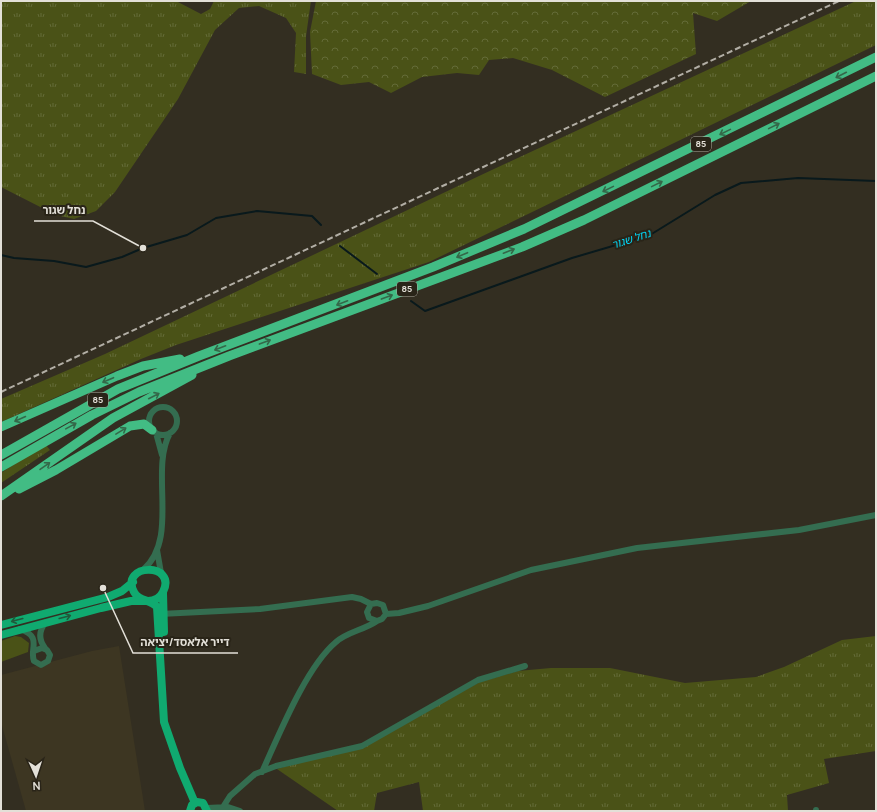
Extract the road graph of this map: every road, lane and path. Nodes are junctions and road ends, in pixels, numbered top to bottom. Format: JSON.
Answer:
{"nodes":[{"id":1,"x":876,"y":57,"type":"edge"},
{"id":2,"x":876,"y":76,"type":"edge"},
{"id":3,"x":200,"y":356,"type":"junction"},
{"id":4,"x":229,"y":356,"type":"junction"},
{"id":5,"x":1,"y":427,"type":"edge"},
{"id":6,"x":154,"y":431,"type":"junction"},
{"id":7,"x":170,"y":433,"type":"junction"},
{"id":8,"x":1,"y":455,"type":"edge"},
{"id":9,"x":163,"y":460,"type":"junction"},
{"id":10,"x":1,"y":467,"type":"edge"},
{"id":11,"x":1,"y":496,"type":"edge"},
{"id":12,"x":876,"y":514,"type":"edge"},
{"id":13,"x":157,"y":548,"type":"junction"},
{"id":14,"x":143,"y":570,"type":"junction"},
{"id":15,"x":160,"y":573,"type":"junction"},
{"id":16,"x":133,"y":582,"type":"junction"},
{"id":17,"x":163,"y":593,"type":"junction"},
{"id":18,"x":146,"y":601,"type":"junction"},
{"id":19,"x":371,"y":604,"type":"junction"},
{"id":20,"x":161,"y":614,"type":"junction"},
{"id":21,"x":386,"y":614,"type":"junction"},
{"id":22,"x":46,"y":622,"type":"junction"},
{"id":23,"x":376,"y":622,"type":"junction"},
{"id":24,"x":1,"y":625,"type":"edge"},
{"id":25,"x":20,"y":629,"type":"junction"},
{"id":26,"x":1,"y":635,"type":"edge"},
{"id":27,"x":44,"y":648,"type":"junction"},
{"id":28,"x":34,"y":651,"type":"junction"},
{"id":29,"x":525,"y":666,"type":"dead end"},
{"id":30,"x":262,"y":772,"type":"junction"},
{"id":31,"x":195,"y":803,"type":"junction"},
{"id":32,"x":223,"y":807,"type":"junction"},
{"id":33,"x":207,"y":810,"type":"edge"},
{"id":34,"x":190,"y":811,"type":"edge"},
{"id":35,"x":240,"y":811,"type":"edge"}],
"edges":[{"from":1,"to":3,"type":"highway","number":"85","one_way":true},
{"from":4,"to":2,"type":"highway","number":"85","one_way":true},
{"from":3,"to":5,"type":"highway","one_way":true},
{"from":3,"to":8,"type":"highway","number":"85"},
{"from":10,"to":4,"type":"highway","number":"85","one_way":true},
{"from":11,"to":4,"type":"highway","one_way":true},
{"from":6,"to":7,"type":"street"},
{"from":6,"to":7,"type":"street"},
{"from":6,"to":9,"type":"street"},
{"from":11,"to":6,"type":"highway","one_way":true},
{"from":7,"to":9,"type":"street"},
{"from":9,"to":13,"type":"street"},
{"from":12,"to":21,"type":"street"},
{"from":13,"to":14,"type":"street"},
{"from":13,"to":15,"type":"street"},
{"from":14,"to":15,"type":"main road"},
{"from":14,"to":16,"type":"main road"},
{"from":15,"to":17,"type":"main road"},
{"from":16,"to":18,"type":"main road"},
{"from":16,"to":24,"type":"main road","one_way":true},
{"from":17,"to":18,"type":"main road"},
{"from":17,"to":20,"type":"main road"},
{"from":18,"to":20,"type":"main road"},
{"from":22,"to":18,"type":"main road","one_way":true},
{"from":19,"to":20,"type":"street"},
{"from":19,"to":21,"type":"street"},
{"from":19,"to":23,"type":"street"},
{"from":20,"to":31,"type":"main road"},
{"from":21,"to":23,"type":"street"},
{"from":22,"to":25,"type":"main road"},
{"from":22,"to":27,"type":"street"},
{"from":23,"to":30,"type":"street"},
{"from":25,"to":26,"type":"main road"},
{"from":25,"to":28,"type":"street"},
{"from":27,"to":28,"type":"street"},
{"from":27,"to":28,"type":"street"},
{"from":29,"to":30,"type":"street"},
{"from":30,"to":32,"type":"street"},
{"from":31,"to":33,"type":"main road"},
{"from":31,"to":34,"type":"main road"},
{"from":32,"to":33,"type":"street"},
{"from":32,"to":35,"type":"street"}]}
